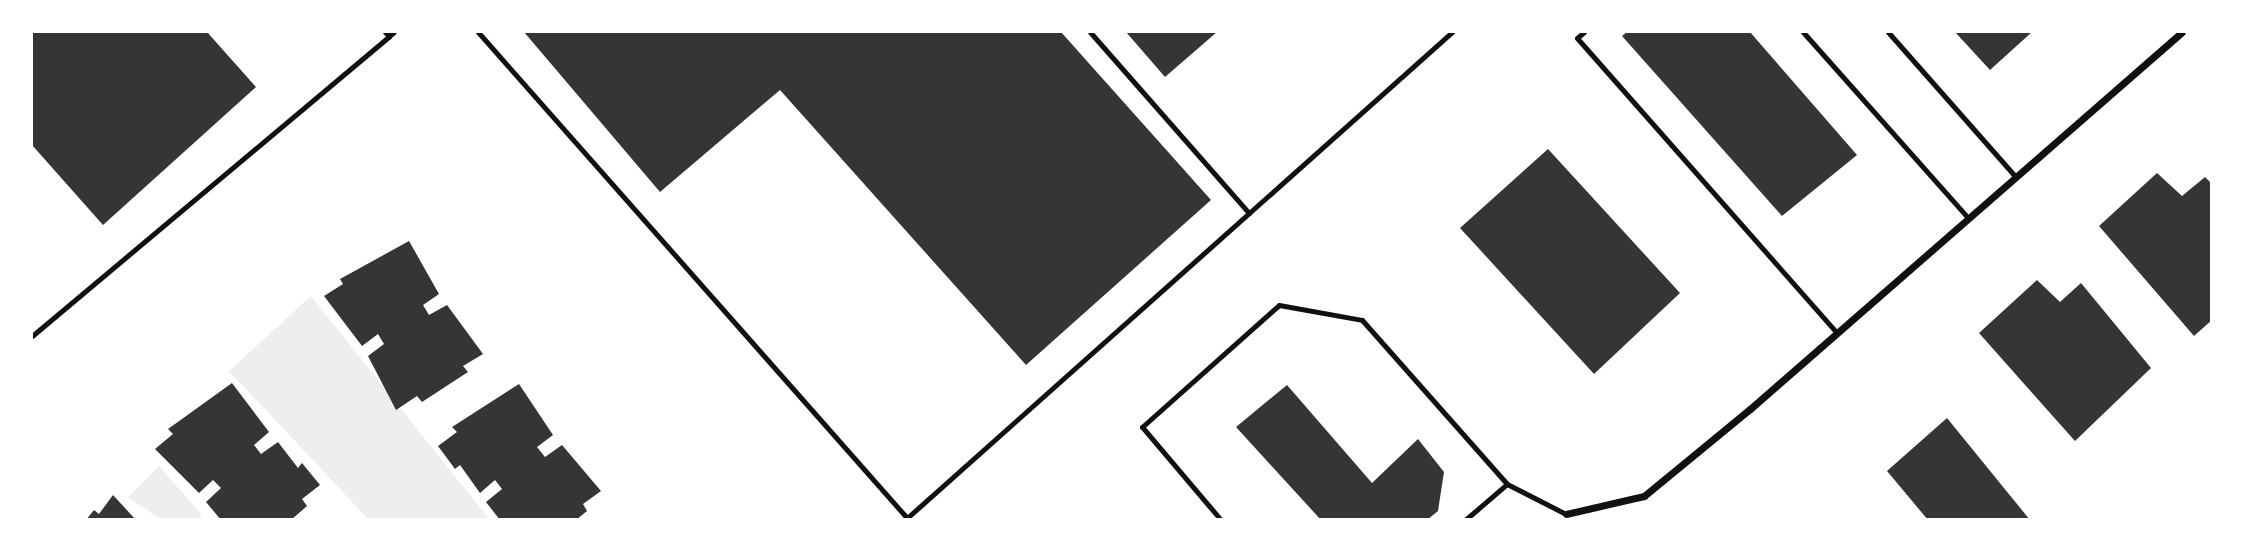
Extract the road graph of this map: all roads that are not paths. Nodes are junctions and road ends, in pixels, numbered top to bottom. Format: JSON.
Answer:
{"nodes":[{"id":1,"x":478,"y":32,"type":"edge"},
{"id":2,"x":1090,"y":32,"type":"edge"},
{"id":3,"x":1452,"y":32,"type":"edge"},
{"id":4,"x":1584,"y":32,"type":"edge"},
{"id":5,"x":1803,"y":32,"type":"edge"},
{"id":6,"x":1888,"y":32,"type":"edge"},
{"id":7,"x":2182,"y":32,"type":"edge"},
{"id":8,"x":389,"y":33,"type":"edge"},
{"id":9,"x":2016,"y":177,"type":"junction"},
{"id":10,"x":1249,"y":213,"type":"junction"},
{"id":11,"x":1968,"y":218,"type":"junction"},
{"id":12,"x":1837,"y":333,"type":"junction"},
{"id":13,"x":32,"y":336,"type":"edge"},
{"id":14,"x":1507,"y":484,"type":"junction"},
{"id":15,"x":1566,"y":514,"type":"joint"},
{"id":16,"x":1221,"y":520,"type":"edge"},
{"id":17,"x":1465,"y":520,"type":"edge"}],
"edges":[{"from":1,"to":10,"type":"lane"},
{"from":2,"to":10,"type":"lane"},
{"from":3,"to":10,"type":"lane"},
{"from":4,"to":12,"type":"lane"},
{"from":5,"to":11,"type":"lane"},
{"from":6,"to":9,"type":"lane"},
{"from":7,"to":9,"type":"street"},
{"from":8,"to":13,"type":"lane"},
{"from":9,"to":11,"type":"street"},
{"from":11,"to":12,"type":"street"},
{"from":12,"to":15,"type":"street"},
{"from":14,"to":15,"type":"lane"},
{"from":14,"to":16,"type":"lane"},
{"from":14,"to":17,"type":"lane"}]}
